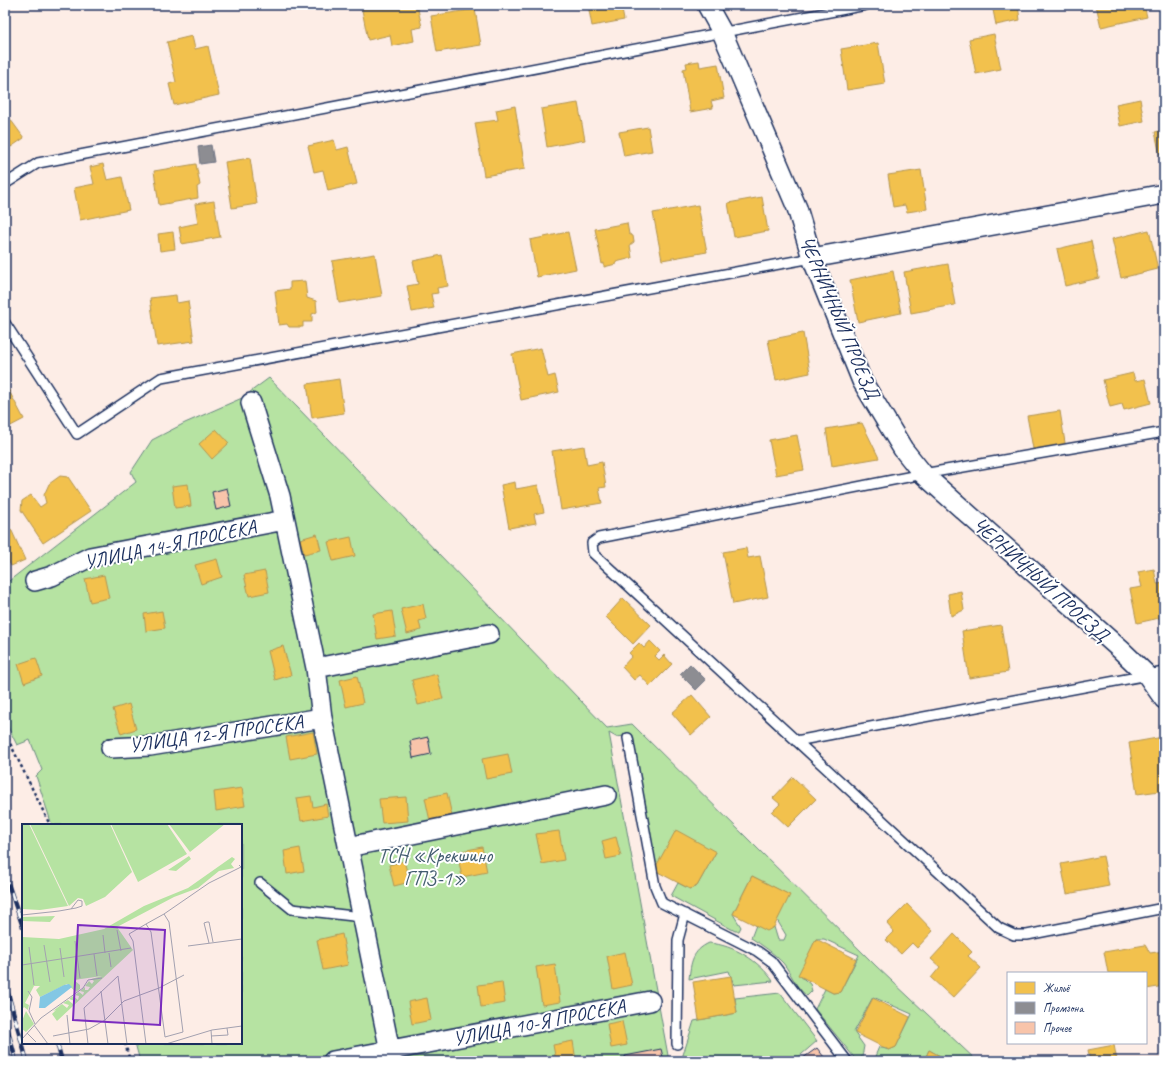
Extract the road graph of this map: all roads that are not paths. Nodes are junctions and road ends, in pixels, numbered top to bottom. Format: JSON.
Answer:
{"nodes":[{"id":1,"x":707,"y":5,"type":"edge"},
{"id":2,"x":866,"y":5,"type":"edge"},
{"id":3,"x":722,"y":32,"type":"junction"},
{"id":4,"x":5,"y":184,"type":"edge"},
{"id":5,"x":1164,"y":194,"type":"edge"},
{"id":6,"x":812,"y":258,"type":"junction"},
{"id":7,"x":5,"y":323,"type":"edge"},
{"id":8,"x":251,"y":403,"type":"dead end"},
{"id":9,"x":1164,"y":432,"type":"edge"},
{"id":10,"x":923,"y":474,"type":"junction"},
{"id":11,"x":285,"y":520,"type":"junction"},
{"id":12,"x":35,"y":581,"type":"dead end"},
{"id":13,"x":489,"y":634,"type":"dead end"},
{"id":14,"x":316,"y":668,"type":"junction"},
{"id":15,"x":1155,"y":673,"type":"edge"},
{"id":16,"x":1164,"y":699,"type":"edge"},
{"id":17,"x":322,"y":718,"type":"junction"},
{"id":18,"x":628,"y":738,"type":"dead end"},
{"id":19,"x":796,"y":741,"type":"junction"},
{"id":20,"x":111,"y":748,"type":"dead end"},
{"id":21,"x":606,"y":794,"type":"dead end"},
{"id":22,"x":348,"y":847,"type":"junction"},
{"id":23,"x":260,"y":883,"type":"dead end"},
{"id":24,"x":1164,"y":908,"type":"edge"},
{"id":25,"x":685,"y":914,"type":"junction"},
{"id":26,"x":362,"y":917,"type":"junction"},
{"id":27,"x":650,"y":1001,"type":"dead end"},
{"id":28,"x":677,"y":1044,"type":"dead end"},
{"id":29,"x":391,"y":1056,"type":"edge"},
{"id":30,"x":333,"y":1061,"type":"edge"},
{"id":31,"x":847,"y":1061,"type":"edge"}],
"edges":[{"from":1,"to":3,"type":"street","name":"ЧЕРНИЧНЫЙ ПРОЕЗД"},
{"from":2,"to":3,"type":"lane"},
{"from":3,"to":4,"type":"lane"},
{"from":3,"to":6,"type":"street","name":"ЧЕРНИЧНЫЙ ПРОЕЗД"},
{"from":5,"to":6,"type":"street"},
{"from":6,"to":7,"type":"lane"},
{"from":6,"to":10,"type":"street","name":"ЧЕРНИЧНЫЙ ПРОЕЗД"},
{"from":8,"to":11,"type":"street"},
{"from":9,"to":10,"type":"lane"},
{"from":10,"to":15,"type":"street","name":"ЧЕРНИЧНЫЙ ПРОЕЗД"},
{"from":10,"to":19,"type":"lane"},
{"from":11,"to":12,"type":"street","name":"УЛИЦА 14-Я ПРОСЕКА"},
{"from":11,"to":14,"type":"street"},
{"from":13,"to":14,"type":"street"},
{"from":14,"to":17,"type":"street"},
{"from":15,"to":16,"type":"street","name":"ЧЕРНИЧНЫЙ ПРОЕЗД"},
{"from":15,"to":19,"type":"lane"},
{"from":17,"to":20,"type":"street","name":"УЛИЦА 12-Я ПРОСЕКА"},
{"from":17,"to":22,"type":"street"},
{"from":18,"to":25,"type":"lane"},
{"from":19,"to":24,"type":"lane"},
{"from":21,"to":22,"type":"street"},
{"from":22,"to":26,"type":"street"},
{"from":23,"to":26,"type":"lane"},
{"from":25,"to":28,"type":"lane"},
{"from":25,"to":31,"type":"lane"},
{"from":26,"to":29,"type":"street"},
{"from":27,"to":29,"type":"street","name":"УЛИЦА 10-Я ПРОСЕКА"},
{"from":29,"to":30,"type":"street","name":"УЛИЦА 10-Я ПРОСЕКА"}]}
